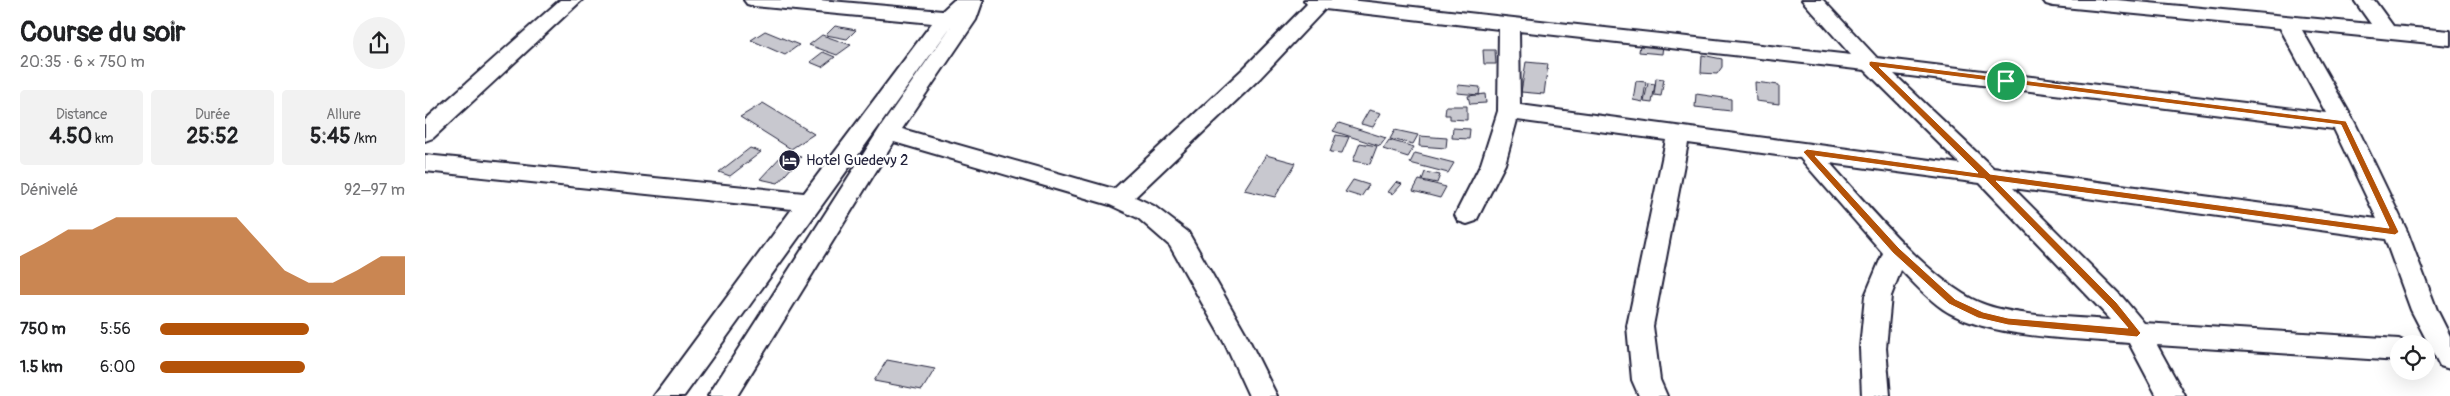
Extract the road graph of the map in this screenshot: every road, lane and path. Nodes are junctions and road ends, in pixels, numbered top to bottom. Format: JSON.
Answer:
{"nodes":[{"id":1,"x":572,"y":0,"type":"edge"},
{"id":2,"x":754,"y":0,"type":"edge"},
{"id":3,"x":1812,"y":0,"type":"edge"},
{"id":4,"x":2053,"y":0,"type":"edge"},
{"id":5,"x":2364,"y":0,"type":"edge"},
{"id":6,"x":1317,"y":1,"type":"edge"},
{"id":7,"x":963,"y":10,"type":"edge"},
{"id":8,"x":2287,"y":22,"type":"junction"},
{"id":9,"x":1509,"y":24,"type":"junction"},
{"id":10,"x":2386,"y":31,"type":"junction"},
{"id":11,"x":2450,"y":38,"type":"edge"},
{"id":12,"x":1871,"y":64,"type":"junction"},
{"id":13,"x":1509,"y":111,"type":"junction"},
{"id":14,"x":2344,"y":123,"type":"junction"},
{"id":15,"x":888,"y":133,"type":"junction"},
{"id":16,"x":425,"y":134,"type":"edge"},
{"id":17,"x":1679,"y":134,"type":"junction"},
{"id":18,"x":1807,"y":152,"type":"junction"},
{"id":19,"x":425,"y":163,"type":"edge"},
{"id":20,"x":1987,"y":177,"type":"junction"},
{"id":21,"x":1118,"y":198,"type":"junction"},
{"id":22,"x":809,"y":202,"type":"junction"},
{"id":23,"x":1467,"y":215,"type":"dead end"},
{"id":24,"x":2395,"y":232,"type":"junction"},
{"id":25,"x":1896,"y":250,"type":"junction"},
{"id":26,"x":728,"y":316,"type":"junction"},
{"id":27,"x":770,"y":320,"type":"junction"},
{"id":28,"x":2137,"y":333,"type":"junction"},
{"id":29,"x":2390,"y":349,"type":"edge"},
{"id":30,"x":2441,"y":354,"type":"edge"},
{"id":31,"x":667,"y":396,"type":"edge"},
{"id":32,"x":722,"y":396,"type":"edge"},
{"id":33,"x":1263,"y":396,"type":"edge"},
{"id":34,"x":1653,"y":396,"type":"edge"},
{"id":35,"x":1876,"y":396,"type":"edge"},
{"id":36,"x":2171,"y":396,"type":"edge"}],
"edges":[{"from":1,"to":16,"type":"street"},
{"from":2,"to":7,"type":"street"},
{"from":3,"to":12,"type":"street"},
{"from":4,"to":8,"type":"street"},
{"from":5,"to":10,"type":"street"},
{"from":6,"to":9,"type":"street"},
{"from":6,"to":21,"type":"street"},
{"from":7,"to":15,"type":"street"},
{"from":7,"to":22,"type":"street"},
{"from":8,"to":10,"type":"street"},
{"from":8,"to":14,"type":"street"},
{"from":9,"to":12,"type":"street"},
{"from":9,"to":13,"type":"street"},
{"from":10,"to":11,"type":"street"},
{"from":12,"to":14,"type":"street"},
{"from":12,"to":20,"type":"street"},
{"from":13,"to":17,"type":"street"},
{"from":13,"to":23,"type":"street"},
{"from":14,"to":24,"type":"street"},
{"from":15,"to":21,"type":"street"},
{"from":15,"to":27,"type":"street"},
{"from":17,"to":18,"type":"street"},
{"from":17,"to":34,"type":"street"},
{"from":18,"to":20,"type":"street"},
{"from":18,"to":25,"type":"street"},
{"from":19,"to":22,"type":"street"},
{"from":20,"to":24,"type":"street"},
{"from":20,"to":28,"type":"street"},
{"from":21,"to":33,"type":"street"},
{"from":22,"to":26,"type":"street"},
{"from":24,"to":30,"type":"street"},
{"from":25,"to":28,"type":"street"},
{"from":25,"to":35,"type":"street"},
{"from":26,"to":27,"type":"street"},
{"from":26,"to":31,"type":"street"},
{"from":27,"to":32,"type":"street"},
{"from":28,"to":29,"type":"street"},
{"from":28,"to":36,"type":"street"}]}
